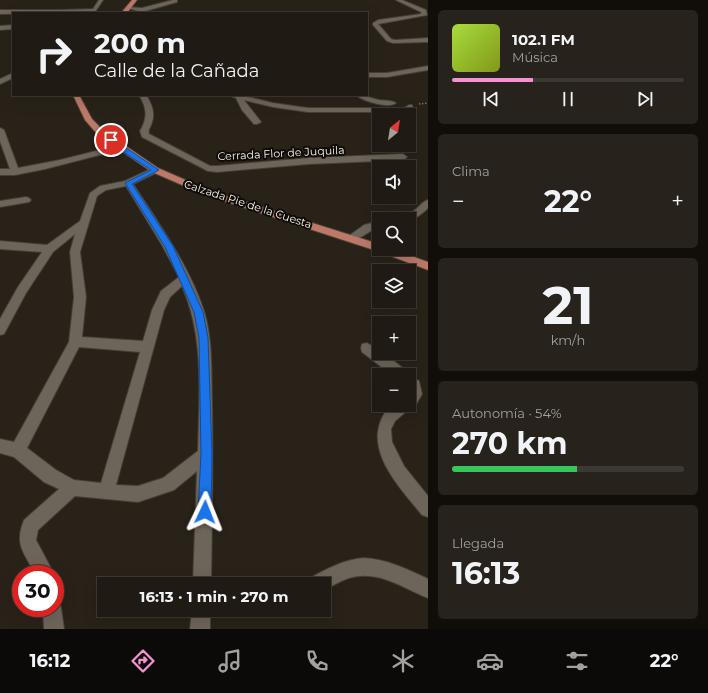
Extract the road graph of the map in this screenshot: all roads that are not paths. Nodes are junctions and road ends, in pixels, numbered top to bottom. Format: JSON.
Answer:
{"nodes":[{"id":1,"x":101,"y":0,"type":"edge"},
{"id":2,"x":135,"y":0,"type":"edge"},
{"id":3,"x":398,"y":0,"type":"edge"},
{"id":4,"x":175,"y":1,"type":"edge"},
{"id":5,"x":129,"y":8,"type":"junction"},
{"id":6,"x":0,"y":12,"type":"edge"},
{"id":7,"x":125,"y":12,"type":"edge"},
{"id":8,"x":143,"y":12,"type":"edge"},
{"id":9,"x":12,"y":27,"type":"edge"},
{"id":10,"x":0,"y":28,"type":"edge"},
{"id":11,"x":428,"y":40,"type":"edge"},
{"id":12,"x":428,"y":68,"type":"edge"},
{"id":13,"x":368,"y":75,"type":"edge"},
{"id":14,"x":12,"y":76,"type":"edge"},
{"id":15,"x":0,"y":82,"type":"edge"},
{"id":16,"x":77,"y":96,"type":"edge"},
{"id":17,"x":143,"y":96,"type":"edge"},
{"id":18,"x":235,"y":96,"type":"edge"},
{"id":19,"x":361,"y":96,"type":"edge"},
{"id":20,"x":258,"y":122,"type":"dead end"},
{"id":21,"x":0,"y":130,"type":"edge"},
{"id":22,"x":2,"y":140,"type":"edge"},
{"id":23,"x":120,"y":147,"type":"junction"},
{"id":24,"x":403,"y":156,"type":"dead end"},
{"id":25,"x":155,"y":170,"type":"junction"},
{"id":26,"x":0,"y":172,"type":"edge"},
{"id":27,"x":15,"y":172,"type":"junction"},
{"id":28,"x":128,"y":183,"type":"junction"},
{"id":29,"x":26,"y":200,"type":"dead end"},
{"id":30,"x":428,"y":203,"type":"edge"},
{"id":31,"x":0,"y":204,"type":"edge"},
{"id":32,"x":416,"y":214,"type":"edge"},
{"id":33,"x":84,"y":223,"type":"junction"},
{"id":34,"x":372,"y":226,"type":"edge"},
{"id":35,"x":352,"y":238,"type":"junction"},
{"id":36,"x":0,"y":245,"type":"edge"},
{"id":37,"x":372,"y":246,"type":"edge"},
{"id":38,"x":49,"y":249,"type":"junction"},
{"id":39,"x":400,"y":256,"type":"edge"},
{"id":40,"x":428,"y":266,"type":"edge"},
{"id":41,"x":184,"y":279,"type":"junction"},
{"id":42,"x":0,"y":330,"type":"edge"},
{"id":43,"x":75,"y":342,"type":"junction"},
{"id":44,"x":147,"y":348,"type":"junction"},
{"id":45,"x":367,"y":348,"type":"dead end"},
{"id":46,"x":393,"y":368,"type":"edge"},
{"id":47,"x":393,"y":412,"type":"edge"},
{"id":48,"x":0,"y":446,"type":"edge"},
{"id":49,"x":18,"y":450,"type":"junction"},
{"id":50,"x":206,"y":454,"type":"junction"},
{"id":51,"x":72,"y":488,"type":"junction"},
{"id":52,"x":106,"y":492,"type":"junction"},
{"id":53,"x":428,"y":509,"type":"edge"},
{"id":54,"x":40,"y":565,"type":"edge"},
{"id":55,"x":202,"y":577,"type":"edge"},
{"id":56,"x":331,"y":577,"type":"edge"},
{"id":57,"x":428,"y":589,"type":"edge"},
{"id":58,"x":53,"y":617,"type":"edge"},
{"id":59,"x":201,"y":617,"type":"edge"},
{"id":60,"x":54,"y":629,"type":"edge"},
{"id":61,"x":200,"y":629,"type":"edge"}],
"edges":[{"from":1,"to":6,"type":"street"},
{"from":2,"to":5,"type":"main road"},
{"from":3,"to":11,"type":"street"},
{"from":4,"to":8,"type":"street"},
{"from":5,"to":7,"type":"main road"},
{"from":5,"to":8,"type":"street"},
{"from":9,"to":10,"type":"street"},
{"from":12,"to":13,"type":"street"},
{"from":14,"to":15,"type":"street"},
{"from":16,"to":23,"type":"main road","name":"Calzada Pie de la Cuesta"},
{"from":17,"to":24,"type":"street","name":"Cerrada Flor de Juquila"},
{"from":18,"to":19,"type":"street"},
{"from":18,"to":20,"type":"street"},
{"from":21,"to":22,"type":"street"},
{"from":22,"to":27,"type":"street"},
{"from":23,"to":25,"type":"main road","name":"Calzada Pie de la Cuesta"},
{"from":23,"to":27,"type":"street"},
{"from":25,"to":28,"type":"street"},
{"from":25,"to":35,"type":"main road","name":"Calzada Pie de la Cuesta"},
{"from":26,"to":27,"type":"street"},
{"from":28,"to":33,"type":"street"},
{"from":28,"to":41,"type":"street"},
{"from":29,"to":31,"type":"street"},
{"from":30,"to":32,"type":"street"},
{"from":33,"to":38,"type":"street"},
{"from":33,"to":43,"type":"street"},
{"from":34,"to":35,"type":"street"},
{"from":35,"to":37,"type":"main road","name":"Calzada Pie de la Cuesta"},
{"from":36,"to":38,"type":"street"},
{"from":38,"to":42,"type":"street"},
{"from":39,"to":40,"type":"main road","name":"Calzada Pie de la Cuesta"},
{"from":41,"to":44,"type":"street"},
{"from":41,"to":50,"type":"street"},
{"from":43,"to":44,"type":"street"},
{"from":43,"to":49,"type":"street"},
{"from":44,"to":52,"type":"street"},
{"from":45,"to":46,"type":"street"},
{"from":47,"to":53,"type":"street"},
{"from":48,"to":49,"type":"street"},
{"from":49,"to":51,"type":"street"},
{"from":50,"to":52,"type":"street"},
{"from":50,"to":55,"type":"street"},
{"from":51,"to":52,"type":"street"},
{"from":51,"to":54,"type":"street"},
{"from":56,"to":57,"type":"street"},
{"from":58,"to":60,"type":"street"},
{"from":59,"to":61,"type":"street"}]}
